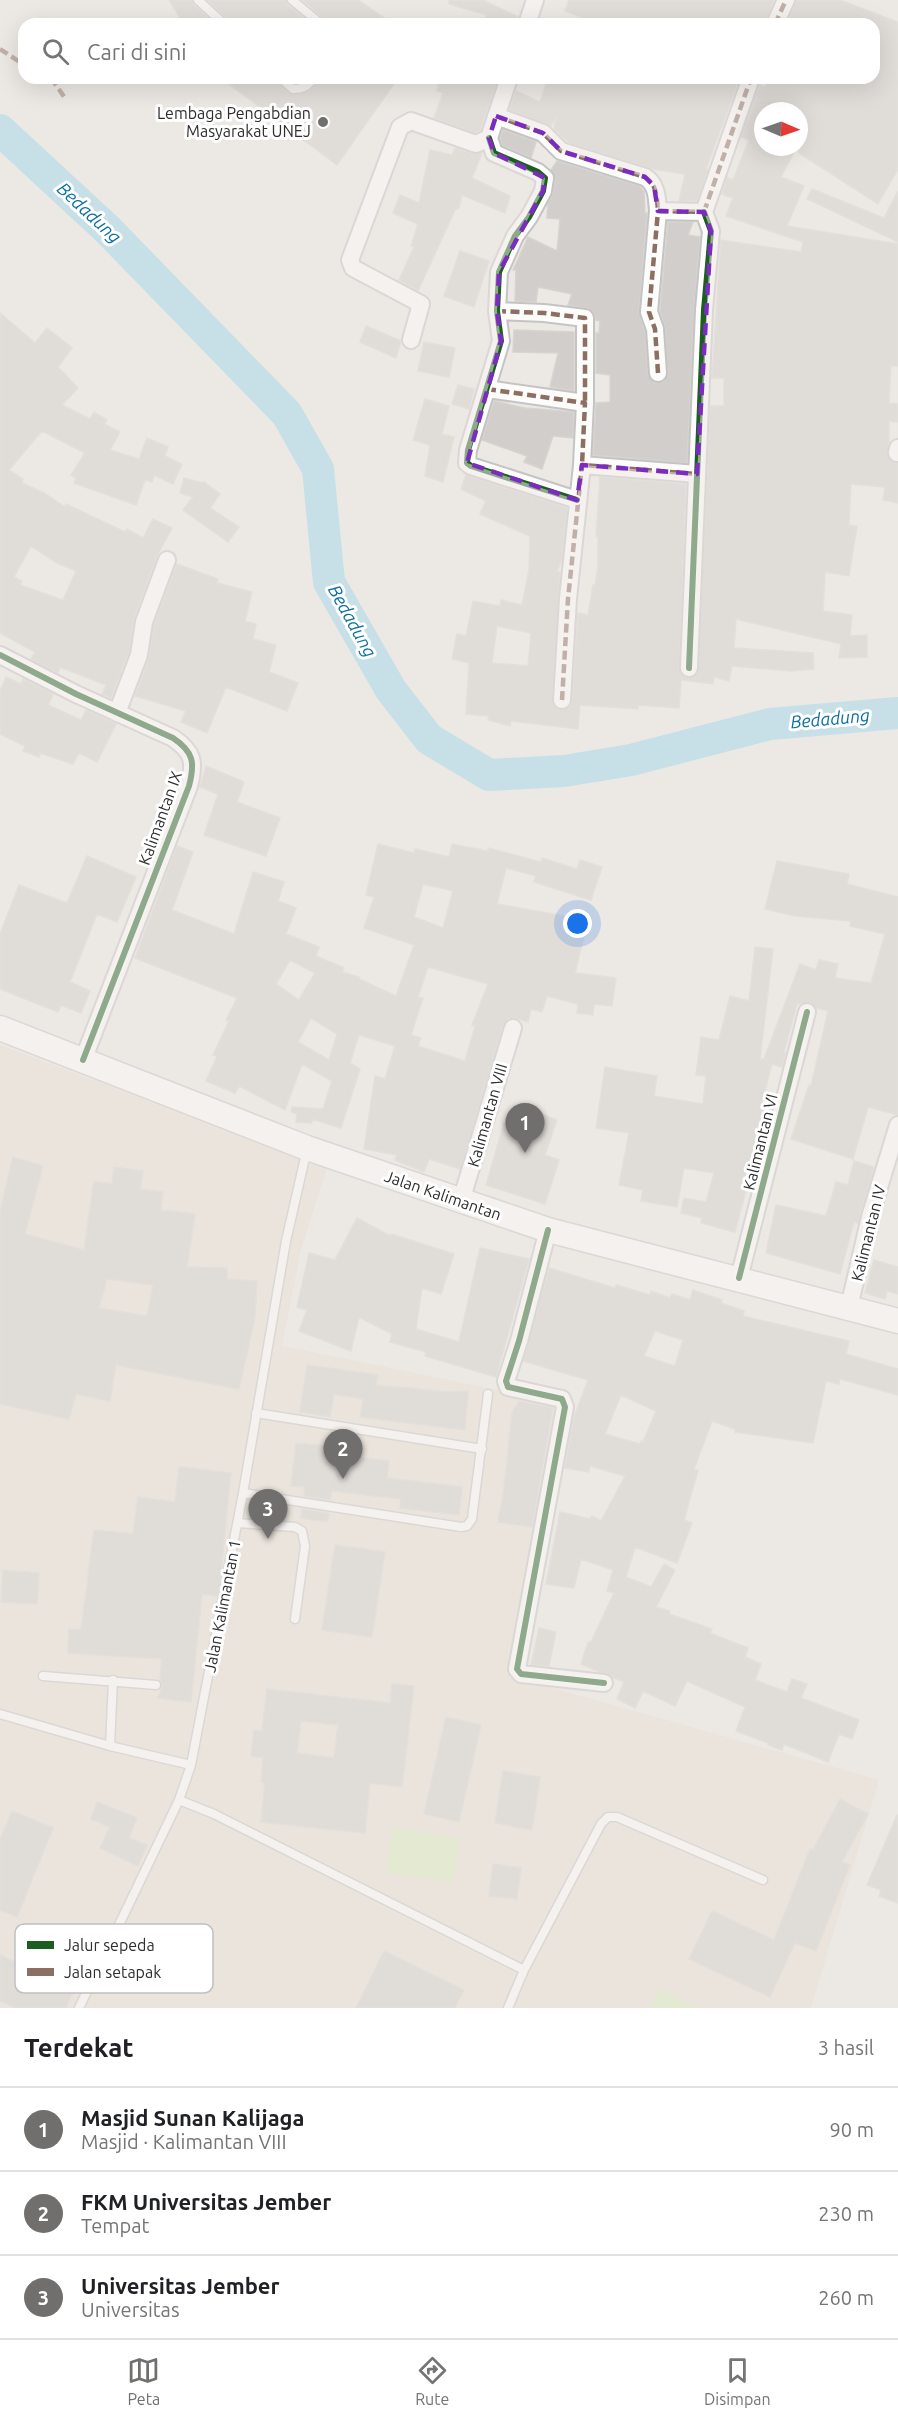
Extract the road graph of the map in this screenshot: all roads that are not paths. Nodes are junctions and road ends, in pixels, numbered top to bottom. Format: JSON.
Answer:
{"nodes":[{"id":1,"x":198,"y":0,"type":"edge"},
{"id":2,"x":292,"y":0,"type":"edge"},
{"id":3,"x":535,"y":0,"type":"edge"},
{"id":4,"x":786,"y":0,"type":"edge"},
{"id":5,"x":218,"y":18,"type":"edge"},
{"id":6,"x":314,"y":18,"type":"edge"},
{"id":7,"x":529,"y":18,"type":"edge"},
{"id":8,"x":778,"y":18,"type":"edge"},
{"id":9,"x":288,"y":84,"type":"edge"},
{"id":10,"x":309,"y":84,"type":"edge"},
{"id":11,"x":506,"y":84,"type":"edge"},
{"id":12,"x":749,"y":84,"type":"edge"},
{"id":13,"x":496,"y":116,"type":"junction"},
{"id":14,"x":489,"y":138,"type":"junction"},
{"id":15,"x":658,"y":211,"type":"junction"},
{"id":16,"x":704,"y":212,"type":"junction"},
{"id":17,"x":497,"y":310,"type":"junction"},
{"id":18,"x":411,"y":340,"type":"dead end"},
{"id":19,"x":658,"y":373,"type":"dead end"},
{"id":20,"x":487,"y":388,"type":"junction"},
{"id":21,"x":585,"y":403,"type":"junction"},
{"id":22,"x":898,"y":448,"type":"edge"},
{"id":23,"x":897,"y":453,"type":"edge"},
{"id":24,"x":582,"y":465,"type":"junction"},
{"id":25,"x":697,"y":474,"type":"junction"},
{"id":26,"x":577,"y":501,"type":"junction"},
{"id":27,"x":167,"y":560,"type":"dead end"},
{"id":28,"x":0,"y":655,"type":"edge"},
{"id":29,"x":689,"y":668,"type":"dead end"},
{"id":30,"x":562,"y":700,"type":"dead end"},
{"id":31,"x":117,"y":713,"type":"junction"},
{"id":32,"x":807,"y":1012,"type":"dead end"},
{"id":33,"x":0,"y":1028,"type":"edge"},
{"id":34,"x":513,"y":1028,"type":"dead end"},
{"id":35,"x":83,"y":1060,"type":"junction"},
{"id":36,"x":898,"y":1125,"type":"edge"},
{"id":37,"x":307,"y":1148,"type":"junction"},
{"id":38,"x":461,"y":1202,"type":"junction"},
{"id":39,"x":548,"y":1230,"type":"junction"},
{"id":40,"x":739,"y":1278,"type":"junction"},
{"id":41,"x":849,"y":1307,"type":"junction"},
{"id":42,"x":898,"y":1321,"type":"edge"},
{"id":43,"x":488,"y":1394,"type":"dead end"},
{"id":44,"x":256,"y":1413,"type":"junction"},
{"id":45,"x":482,"y":1449,"type":"junction"},
{"id":46,"x":243,"y":1493,"type":"junction"},
{"id":47,"x":238,"y":1523,"type":"junction"},
{"id":48,"x":295,"y":1619,"type":"dead end"},
{"id":49,"x":43,"y":1676,"type":"dead end"},
{"id":50,"x":113,"y":1680,"type":"junction"},
{"id":51,"x":604,"y":1683,"type":"dead end"},
{"id":52,"x":156,"y":1685,"type":"dead end"},
{"id":53,"x":0,"y":1714,"type":"edge"},
{"id":54,"x":110,"y":1746,"type":"junction"},
{"id":55,"x":191,"y":1765,"type":"junction"},
{"id":56,"x":179,"y":1800,"type":"junction"},
{"id":57,"x":763,"y":1880,"type":"dead end"},
{"id":58,"x":119,"y":1924,"type":"edge"},
{"id":59,"x":524,"y":1970,"type":"junction"},
{"id":60,"x":86,"y":1993,"type":"edge"},
{"id":61,"x":79,"y":2008,"type":"edge"},
{"id":62,"x":508,"y":2008,"type":"edge"}],
"edges":[{"from":1,"to":5,"type":"lane"},
{"from":2,"to":6,"type":"lane"},
{"from":3,"to":7,"type":"street"},
{"from":4,"to":8,"type":"street"},
{"from":9,"to":10,"type":"lane"},
{"from":11,"to":13,"type":"street"},
{"from":12,"to":16,"type":"street"},
{"from":13,"to":14,"type":"street"},
{"from":13,"to":15,"type":"street"},
{"from":14,"to":17,"type":"street"},
{"from":14,"to":18,"type":"street"},
{"from":15,"to":16,"type":"street"},
{"from":15,"to":19,"type":"street"},
{"from":16,"to":25,"type":"street"},
{"from":17,"to":20,"type":"street"},
{"from":17,"to":21,"type":"street"},
{"from":20,"to":21,"type":"street"},
{"from":20,"to":26,"type":"street"},
{"from":21,"to":24,"type":"street"},
{"from":22,"to":23,"type":"street"},
{"from":24,"to":25,"type":"street"},
{"from":24,"to":26,"type":"street"},
{"from":25,"to":29,"type":"street"},
{"from":26,"to":30,"type":"street"},
{"from":27,"to":31,"type":"street"},
{"from":28,"to":31,"type":"street","name":"Kalimantan IX"},
{"from":31,"to":35,"type":"street","name":"Kalimantan IX"},
{"from":32,"to":40,"type":"street","name":"Kalimantan VI"},
{"from":33,"to":35,"type":"main road","name":"Jalan Kalimantan"},
{"from":34,"to":38,"type":"street","name":"Kalimantan VIII"},
{"from":35,"to":37,"type":"main road","name":"Jalan Kalimantan"},
{"from":36,"to":41,"type":"street","name":"Kalimantan IV"},
{"from":37,"to":38,"type":"main road","name":"Jalan Kalimantan"},
{"from":37,"to":44,"type":"lane","name":"Jalan Kalimantan 1"},
{"from":38,"to":39,"type":"main road","name":"Jalan Kalimantan"},
{"from":39,"to":40,"type":"main road","name":"Jalan Kalimantan"},
{"from":39,"to":51,"type":"street"},
{"from":40,"to":41,"type":"main road","name":"Jalan Kalimantan"},
{"from":41,"to":42,"type":"main road","name":"Jalan Kalimantan"},
{"from":43,"to":45,"type":"lane"},
{"from":44,"to":45,"type":"lane"},
{"from":44,"to":46,"type":"lane","name":"Jalan Kalimantan 1"},
{"from":45,"to":46,"type":"lane"},
{"from":46,"to":47,"type":"lane","name":"Jalan Kalimantan 1"},
{"from":47,"to":48,"type":"lane"},
{"from":47,"to":55,"type":"lane","name":"Jalan Kalimantan 1"},
{"from":49,"to":50,"type":"lane"},
{"from":50,"to":52,"type":"lane"},
{"from":50,"to":54,"type":"lane"},
{"from":53,"to":54,"type":"lane"},
{"from":54,"to":55,"type":"lane"},
{"from":55,"to":56,"type":"lane","name":"Jalan Kalimantan 1"},
{"from":56,"to":58,"type":"lane","name":"Jalan Kalimantan 1"},
{"from":56,"to":59,"type":"lane"},
{"from":57,"to":59,"type":"lane"},
{"from":59,"to":62,"type":"lane"},
{"from":60,"to":61,"type":"lane","name":"Jalan Kalimantan 1"}]}
